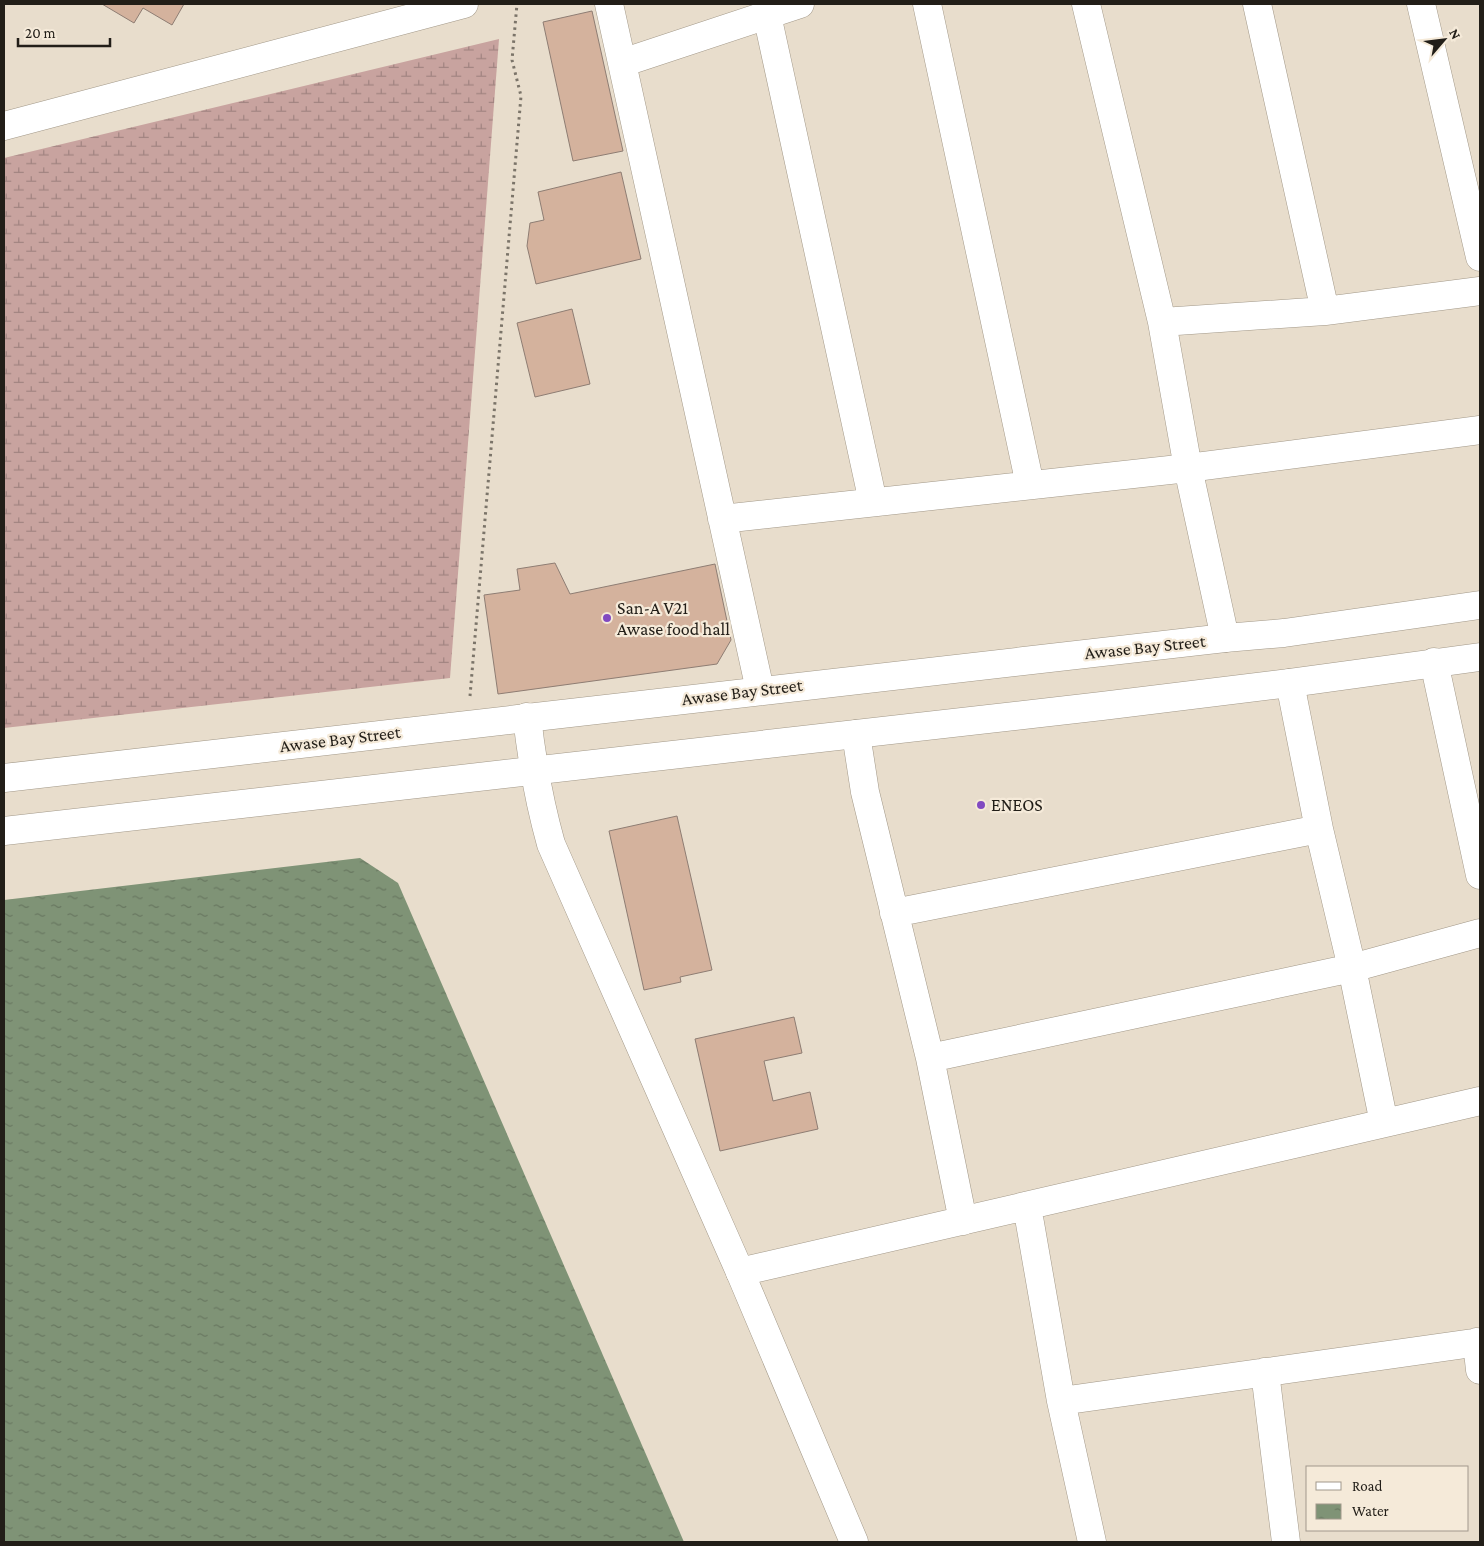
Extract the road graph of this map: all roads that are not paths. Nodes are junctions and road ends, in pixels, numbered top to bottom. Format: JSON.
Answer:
{"nodes":[{"id":1,"x":464,"y":4,"type":"edge"},
{"id":2,"x":609,"y":4,"type":"edge"},
{"id":3,"x":800,"y":4,"type":"edge"},
{"id":4,"x":927,"y":4,"type":"edge"},
{"id":5,"x":1086,"y":4,"type":"edge"},
{"id":6,"x":1257,"y":4,"type":"edge"},
{"id":7,"x":1421,"y":4,"type":"edge"},
{"id":8,"x":767,"y":15,"type":"junction"},
{"id":9,"x":622,"y":63,"type":"junction"},
{"id":10,"x":4,"y":126,"type":"edge"},
{"id":11,"x":1480,"y":257,"type":"edge"},
{"id":12,"x":1480,"y":292,"type":"edge"},
{"id":13,"x":1325,"y":310,"type":"junction"},
{"id":14,"x":1162,"y":322,"type":"junction"},
{"id":15,"x":1480,"y":430,"type":"edge"},
{"id":16,"x":1188,"y":468,"type":"junction"},
{"id":17,"x":1030,"y":485,"type":"junction"},
{"id":18,"x":873,"y":502,"type":"junction"},
{"id":19,"x":722,"y":519,"type":"junction"},
{"id":20,"x":1480,"y":604,"type":"edge"},
{"id":21,"x":1225,"y":638,"type":"junction"},
{"id":22,"x":1480,"y":657,"type":"edge"},
{"id":23,"x":1434,"y":662,"type":"junction"},
{"id":24,"x":1290,"y":683,"type":"junction"},
{"id":25,"x":760,"y":690,"type":"junction"},
{"id":26,"x":527,"y":717,"type":"junction"},
{"id":27,"x":856,"y":734,"type":"junction"},
{"id":28,"x":533,"y":771,"type":"junction"},
{"id":29,"x":4,"y":778,"type":"edge"},
{"id":30,"x":1319,"y":829,"type":"junction"},
{"id":31,"x":4,"y":830,"type":"edge"},
{"id":32,"x":1480,"y":875,"type":"edge"},
{"id":33,"x":894,"y":913,"type":"junction"},
{"id":34,"x":1480,"y":933,"type":"edge"},
{"id":35,"x":1352,"y":968,"type":"junction"},
{"id":36,"x":930,"y":1058,"type":"junction"},
{"id":37,"x":1480,"y":1101,"type":"edge"},
{"id":38,"x":1384,"y":1123,"type":"junction"},
{"id":39,"x":1027,"y":1206,"type":"junction"},
{"id":40,"x":963,"y":1220,"type":"junction"},
{"id":41,"x":740,"y":1272,"type":"junction"},
{"id":42,"x":1479,"y":1342,"type":"edge"},
{"id":43,"x":1480,"y":1370,"type":"edge"},
{"id":44,"x":1265,"y":1372,"type":"junction"},
{"id":45,"x":1061,"y":1401,"type":"junction"},
{"id":46,"x":854,"y":1542,"type":"edge"},
{"id":47,"x":1092,"y":1542,"type":"edge"},
{"id":48,"x":1286,"y":1542,"type":"edge"}],
"edges":[{"from":1,"to":10,"type":"street"},
{"from":2,"to":9,"type":"street"},
{"from":3,"to":8,"type":"street"},
{"from":4,"to":17,"type":"street"},
{"from":5,"to":14,"type":"street"},
{"from":6,"to":13,"type":"street"},
{"from":7,"to":11,"type":"street"},
{"from":8,"to":9,"type":"street"},
{"from":8,"to":18,"type":"street"},
{"from":9,"to":19,"type":"street"},
{"from":12,"to":13,"type":"street"},
{"from":13,"to":14,"type":"street"},
{"from":14,"to":16,"type":"street"},
{"from":15,"to":16,"type":"street"},
{"from":16,"to":17,"type":"street"},
{"from":16,"to":21,"type":"street"},
{"from":17,"to":18,"type":"street"},
{"from":18,"to":19,"type":"street"},
{"from":19,"to":25,"type":"street"},
{"from":20,"to":21,"type":"street","name":"Awase Bay Street"},
{"from":21,"to":25,"type":"street","name":"Awase Bay Street"},
{"from":22,"to":23,"type":"street"},
{"from":23,"to":24,"type":"street"},
{"from":23,"to":32,"type":"street"},
{"from":24,"to":27,"type":"street"},
{"from":24,"to":30,"type":"street"},
{"from":25,"to":26,"type":"street","name":"Awase Bay Street"},
{"from":26,"to":28,"type":"street"},
{"from":26,"to":29,"type":"street","name":"Awase Bay Street"},
{"from":27,"to":28,"type":"street"},
{"from":27,"to":33,"type":"street"},
{"from":28,"to":31,"type":"street"},
{"from":28,"to":41,"type":"street"},
{"from":30,"to":33,"type":"street"},
{"from":30,"to":35,"type":"street"},
{"from":33,"to":36,"type":"street"},
{"from":34,"to":35,"type":"street"},
{"from":35,"to":36,"type":"street"},
{"from":35,"to":38,"type":"street"},
{"from":36,"to":40,"type":"street"},
{"from":37,"to":38,"type":"street"},
{"from":38,"to":39,"type":"street"},
{"from":39,"to":40,"type":"street"},
{"from":39,"to":45,"type":"street"},
{"from":40,"to":41,"type":"street"},
{"from":41,"to":46,"type":"street"},
{"from":42,"to":43,"type":"street"},
{"from":42,"to":44,"type":"street"},
{"from":44,"to":45,"type":"street"},
{"from":44,"to":48,"type":"street"},
{"from":45,"to":47,"type":"street"}]}
